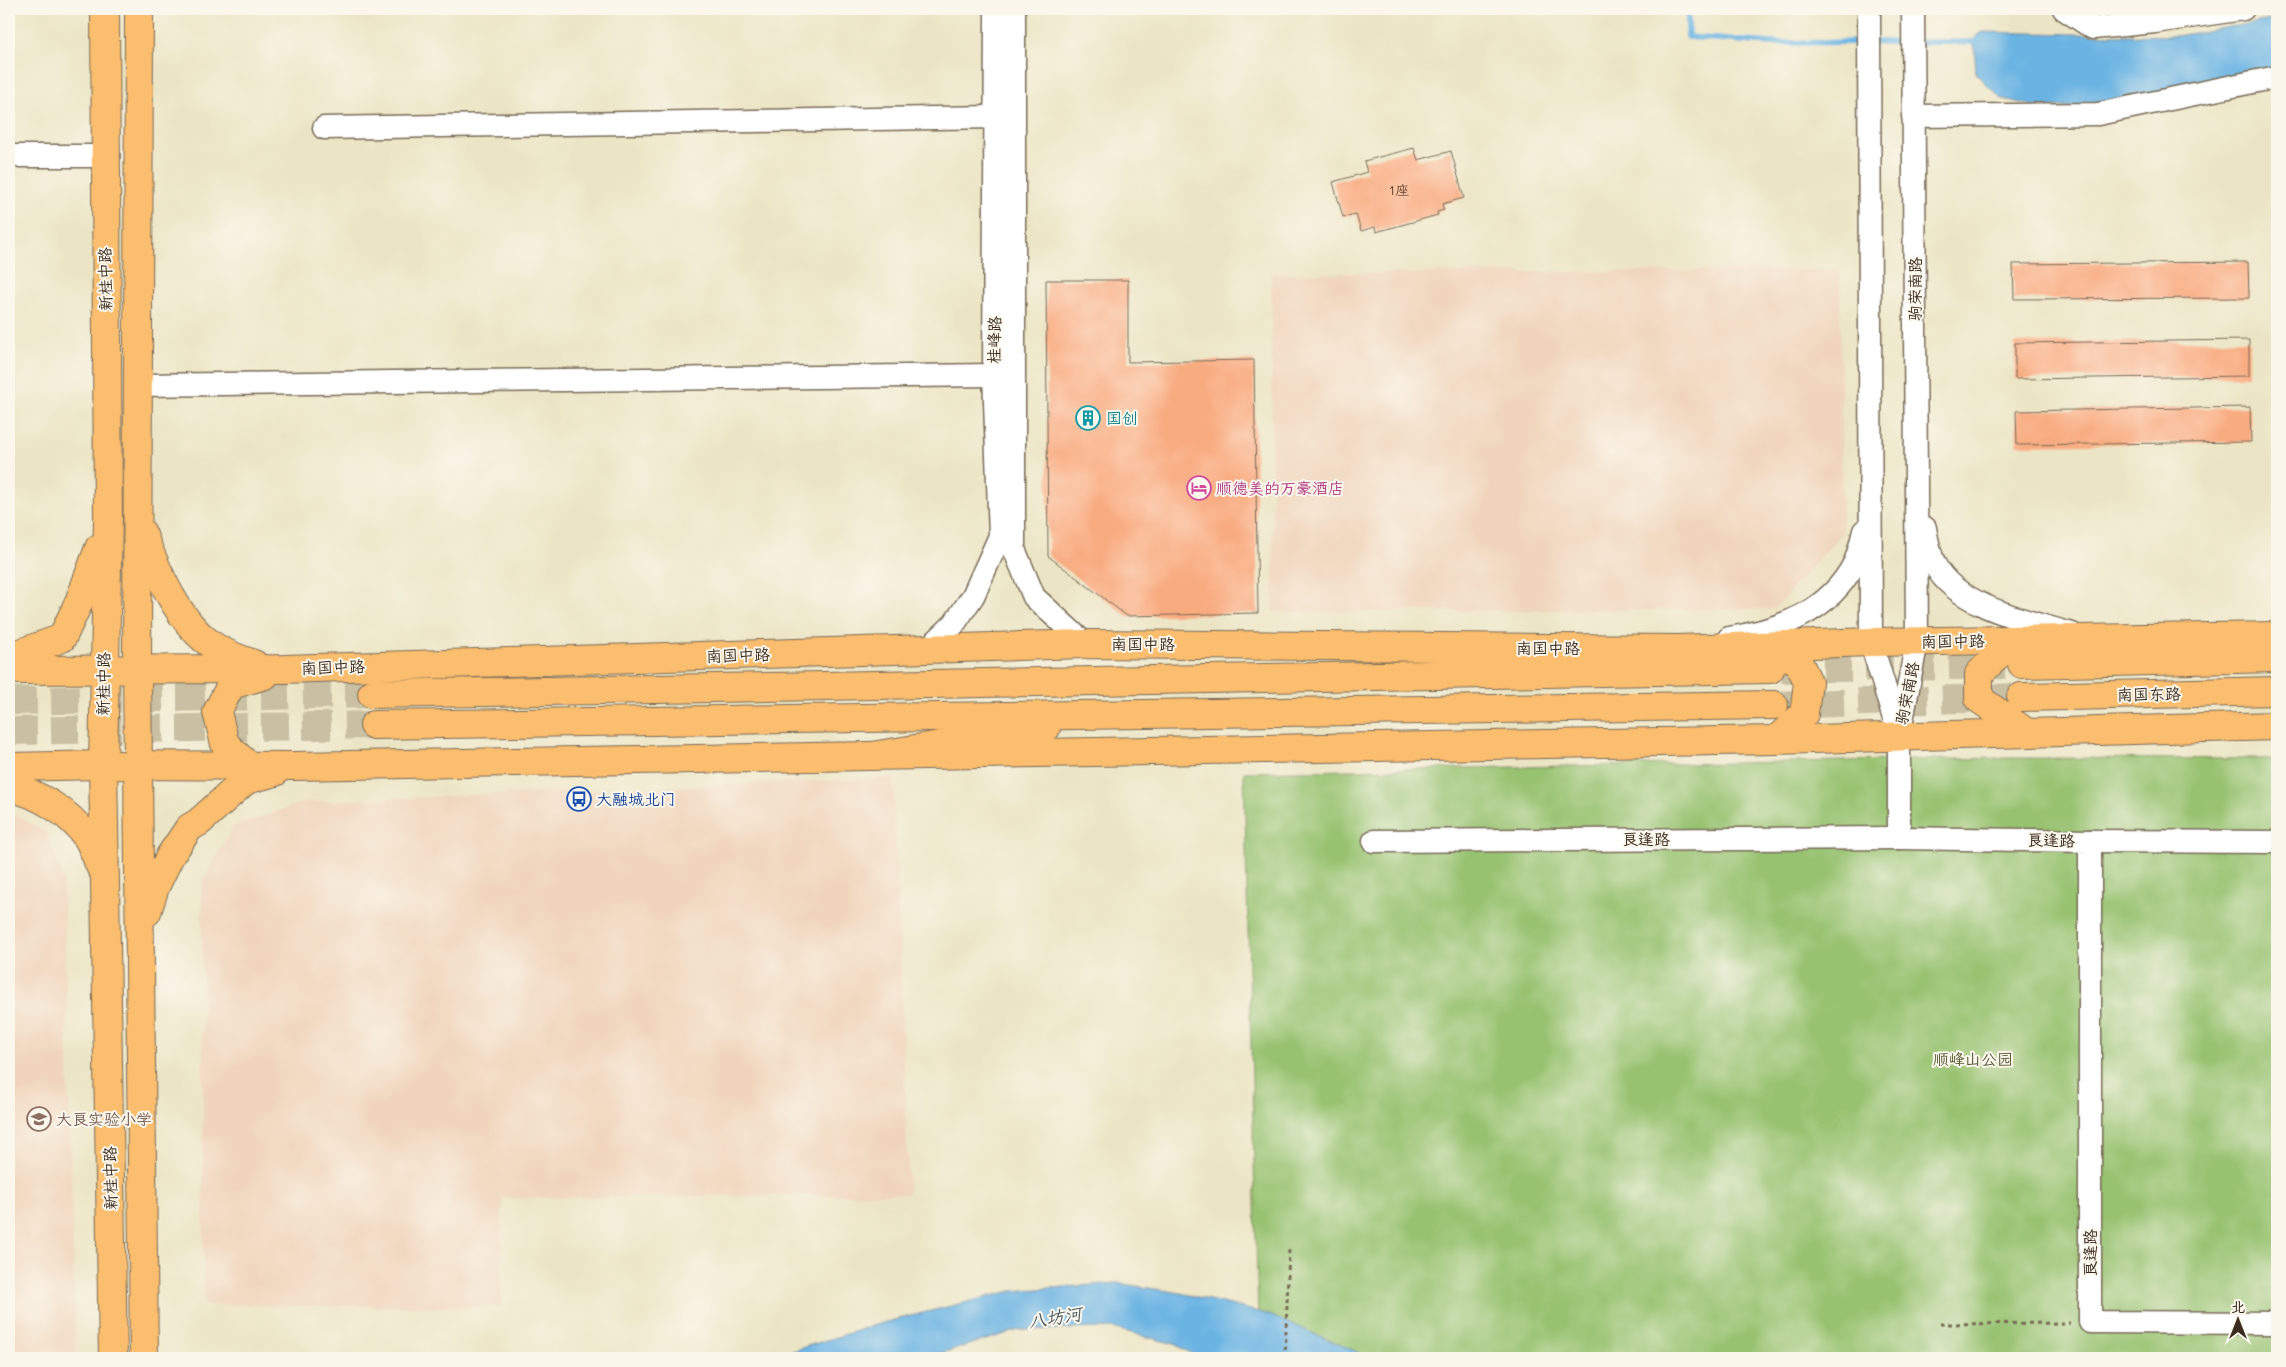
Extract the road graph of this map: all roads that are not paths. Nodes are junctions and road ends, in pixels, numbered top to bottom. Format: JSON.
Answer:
{"nodes":[{"id":1,"x":104,"y":9,"type":"edge"},
{"id":2,"x":139,"y":9,"type":"edge"},
{"id":3,"x":996,"y":9,"type":"edge"},
{"id":4,"x":1014,"y":9,"type":"edge"},
{"id":5,"x":2064,"y":9,"type":"edge"},
{"id":6,"x":2242,"y":9,"type":"edge"},
{"id":7,"x":1869,"y":19,"type":"edge"},
{"id":8,"x":1913,"y":19,"type":"edge"},
{"id":9,"x":2277,"y":77,"type":"edge"},
{"id":10,"x":1914,"y":116,"type":"junction"},
{"id":11,"x":996,"y":117,"type":"junction"},
{"id":12,"x":324,"y":128,"type":"dead end"},
{"id":13,"x":9,"y":156,"type":"edge"},
{"id":14,"x":104,"y":156,"type":"junction"},
{"id":15,"x":994,"y":375,"type":"junction"},
{"id":16,"x":138,"y":385,"type":"junction"},
{"id":17,"x":1871,"y":480,"type":"junction"},
{"id":18,"x":1916,"y":483,"type":"junction"},
{"id":19,"x":108,"y":518,"type":"junction"},
{"id":20,"x":138,"y":521,"type":"junction"},
{"id":21,"x":2277,"y":636,"type":"edge"},
{"id":22,"x":2089,"y":639,"type":"junction"},
{"id":23,"x":2042,"y":640,"type":"junction"},
{"id":24,"x":1872,"y":642,"type":"junction"},
{"id":25,"x":1917,"y":642,"type":"junction"},
{"id":26,"x":1085,"y":644,"type":"junction"},
{"id":27,"x":1739,"y":647,"type":"junction"},
{"id":28,"x":1679,"y":648,"type":"junction"},
{"id":29,"x":928,"y":649,"type":"junction"},
{"id":30,"x":9,"y":656,"type":"edge"},
{"id":31,"x":2277,"y":658,"type":"edge"},
{"id":32,"x":2022,"y":664,"type":"tunnel mouth"},
{"id":33,"x":137,"y":668,"type":"junction"},
{"id":34,"x":103,"y":669,"type":"junction"},
{"id":35,"x":281,"y":669,"type":"junction"},
{"id":36,"x":9,"y":670,"type":"edge"},
{"id":37,"x":1770,"y":670,"type":"tunnel mouth"},
{"id":38,"x":2277,"y":691,"type":"edge"},
{"id":39,"x":372,"y":694,"type":"tunnel mouth"},
{"id":40,"x":2021,"y":697,"type":"tunnel mouth"},
{"id":41,"x":1774,"y":705,"type":"tunnel mouth"},
{"id":42,"x":1143,"y":713,"type":"junction"},
{"id":43,"x":374,"y":725,"type":"tunnel mouth"},
{"id":44,"x":2277,"y":726,"type":"edge"},
{"id":45,"x":2026,"y":732,"type":"junction"},
{"id":46,"x":1899,"y":736,"type":"junction"},
{"id":47,"x":1776,"y":740,"type":"junction"},
{"id":48,"x":872,"y":756,"type":"junction"},
{"id":49,"x":103,"y":765,"type":"junction"},
{"id":50,"x":140,"y":765,"type":"junction"},
{"id":51,"x":249,"y":766,"type":"junction"},
{"id":52,"x":295,"y":766,"type":"junction"},
{"id":53,"x":9,"y":767,"type":"edge"},
{"id":54,"x":9,"y":787,"type":"edge"},
{"id":55,"x":1899,"y":838,"type":"junction"},
{"id":56,"x":1374,"y":841,"type":"dead end"},
{"id":57,"x":2090,"y":841,"type":"junction"},
{"id":58,"x":2277,"y":842,"type":"edge"},
{"id":59,"x":105,"y":877,"type":"junction"},
{"id":60,"x":141,"y":933,"type":"junction"},
{"id":61,"x":2277,"y":1323,"type":"edge"},
{"id":62,"x":113,"y":1358,"type":"edge"},
{"id":63,"x":144,"y":1358,"type":"edge"}],
"edges":[{"from":1,"to":14,"type":"main road","name":"新桂中路"},
{"from":2,"to":16,"type":"main road","name":"新桂中路"},
{"from":3,"to":11,"type":"street","name":"桂峰路"},
{"from":4,"to":26,"type":"street"},
{"from":5,"to":6,"type":"street"},
{"from":7,"to":17,"type":"street","name":"驹荣南路"},
{"from":8,"to":10,"type":"street","name":"驹荣南路"},
{"from":9,"to":10,"type":"street"},
{"from":10,"to":18,"type":"street","name":"驹荣南路"},
{"from":11,"to":12,"type":"street"},
{"from":11,"to":15,"type":"street","name":"桂峰路"},
{"from":13,"to":14,"type":"street"},
{"from":14,"to":19,"type":"main road","name":"新桂中路"},
{"from":15,"to":16,"type":"street"},
{"from":15,"to":29,"type":"street","name":"桂峰路"},
{"from":16,"to":20,"type":"main road","name":"新桂中路"},
{"from":17,"to":24,"type":"street","name":"驹荣南路"},
{"from":17,"to":28,"type":"street"},
{"from":18,"to":22,"type":"street"},
{"from":18,"to":25,"type":"street","name":"驹荣南路"},
{"from":19,"to":30,"type":"main road"},
{"from":19,"to":34,"type":"main road","name":"新桂中路"},
{"from":20,"to":33,"type":"main road","name":"新桂中路"},
{"from":20,"to":35,"type":"main road"},
{"from":21,"to":22,"type":"main road","name":"南国中路"},
{"from":22,"to":23,"type":"main road","name":"南国中路"},
{"from":23,"to":25,"type":"main road","name":"南国中路"},
{"from":23,"to":45,"type":"main road"},
{"from":24,"to":25,"type":"main road","name":"南国中路"},
{"from":24,"to":27,"type":"main road","name":"南国中路"},
{"from":24,"to":46,"type":"street","name":"驹荣南路"},
{"from":25,"to":46,"type":"street","name":"驹荣南路"},
{"from":26,"to":28,"type":"main road","name":"南国中路"},
{"from":26,"to":29,"type":"main road","name":"南国中路"},
{"from":27,"to":28,"type":"main road","name":"南国中路"},
{"from":27,"to":47,"type":"main road"},
{"from":29,"to":35,"type":"main road","name":"南国中路"},
{"from":31,"to":32,"type":"main road","name":"南国东路"},
{"from":33,"to":34,"type":"main road","name":"南国中路"},
{"from":33,"to":35,"type":"main road","name":"南国中路"},
{"from":33,"to":50,"type":"main road","name":"新桂中路"},
{"from":34,"to":36,"type":"main road","name":"南国中路"},
{"from":34,"to":49,"type":"main road","name":"新桂中路"},
{"from":35,"to":51,"type":"main road"},
{"from":37,"to":39,"type":"main road","name":"南国中路"},
{"from":38,"to":40,"type":"main road","name":"南国东路"},
{"from":41,"to":42,"type":"main road"},
{"from":42,"to":43,"type":"main road"},
{"from":42,"to":48,"type":"main road"},
{"from":44,"to":45,"type":"main road"},
{"from":45,"to":46,"type":"main road"},
{"from":46,"to":47,"type":"main road"},
{"from":46,"to":55,"type":"street"},
{"from":47,"to":48,"type":"main road"},
{"from":48,"to":52,"type":"main road"},
{"from":49,"to":50,"type":"main road"},
{"from":49,"to":53,"type":"main road"},
{"from":49,"to":59,"type":"main road","name":"新桂中路"},
{"from":50,"to":51,"type":"main road"},
{"from":50,"to":60,"type":"main road","name":"新桂中路"},
{"from":51,"to":52,"type":"main road"},
{"from":52,"to":60,"type":"main road"},
{"from":54,"to":59,"type":"main road"},
{"from":55,"to":56,"type":"street","name":"良逢路"},
{"from":55,"to":57,"type":"street","name":"良逢路"},
{"from":57,"to":58,"type":"street"},
{"from":57,"to":61,"type":"street","name":"良逢路"},
{"from":59,"to":62,"type":"main road","name":"新桂中路"},
{"from":60,"to":63,"type":"main road","name":"新桂中路"}]}
